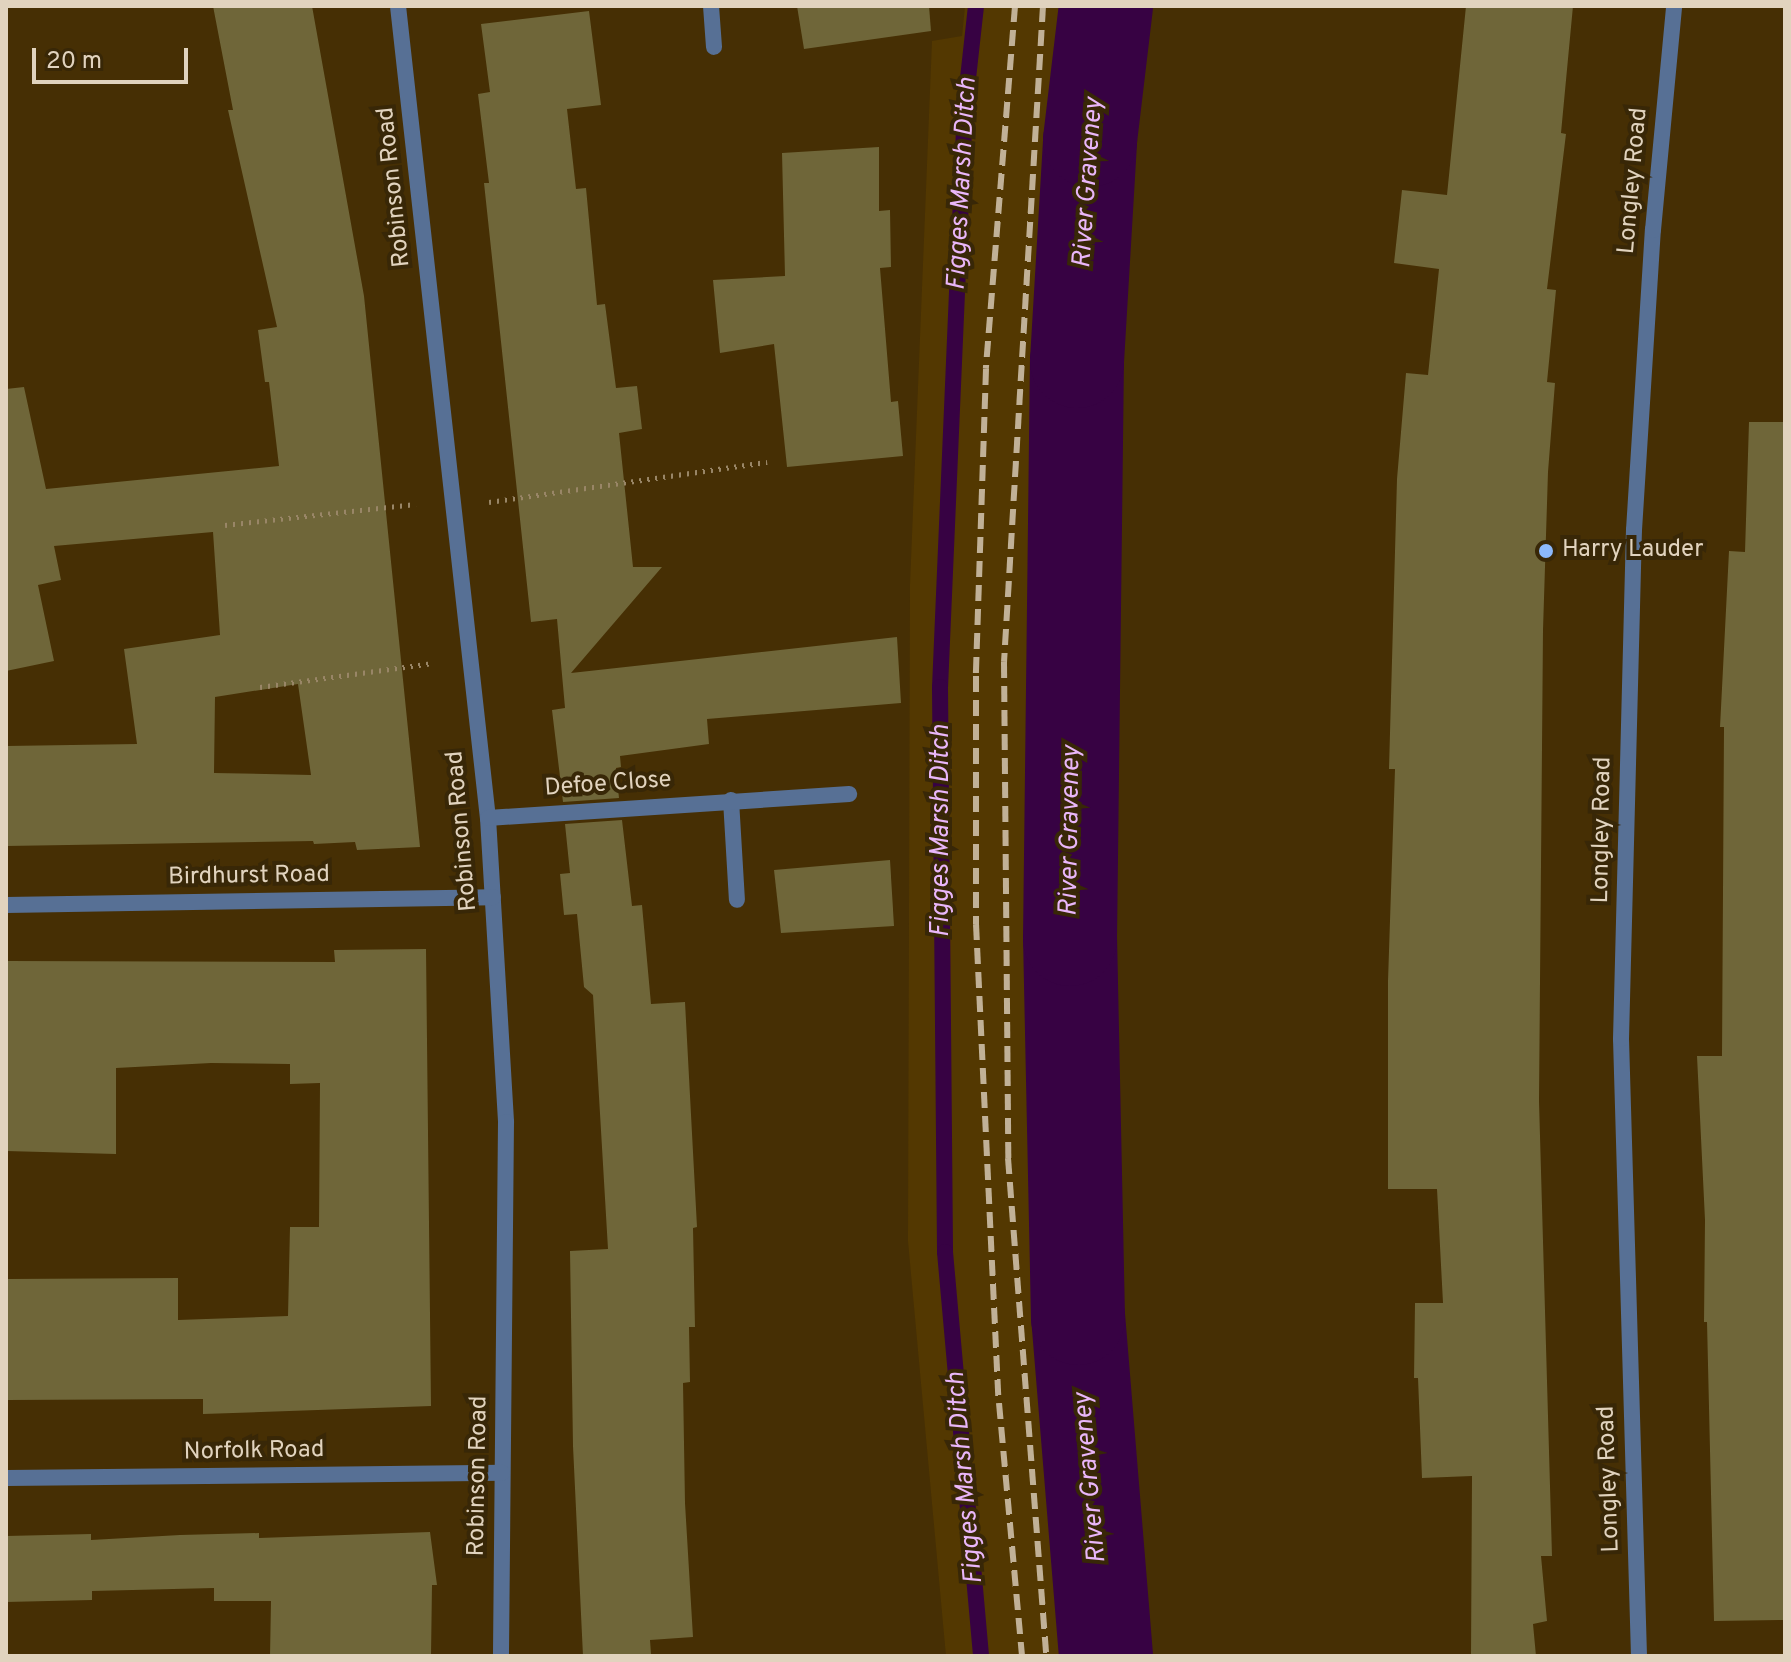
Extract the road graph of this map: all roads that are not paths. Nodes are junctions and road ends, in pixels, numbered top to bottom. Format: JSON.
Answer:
{"nodes":[{"id":1,"x":398,"y":6,"type":"edge"},
{"id":2,"x":711,"y":6,"type":"edge"},
{"id":3,"x":1674,"y":6,"type":"edge"},
{"id":4,"x":714,"y":47,"type":"dead end"},
{"id":5,"x":849,"y":794,"type":"dead end"},
{"id":6,"x":731,"y":800,"type":"junction"},
{"id":7,"x":488,"y":818,"type":"junction"},
{"id":8,"x":493,"y":897,"type":"junction"},
{"id":9,"x":737,"y":900,"type":"dead end"},
{"id":10,"x":6,"y":905,"type":"edge"},
{"id":11,"x":502,"y":1473,"type":"junction"},
{"id":12,"x":6,"y":1478,"type":"edge"},
{"id":13,"x":501,"y":1656,"type":"edge"},
{"id":14,"x":1639,"y":1656,"type":"edge"}],
"edges":[{"from":1,"to":7,"type":"street","name":"Robinson Road"},
{"from":2,"to":4,"type":"street"},
{"from":3,"to":14,"type":"street","name":"Longley Road"},
{"from":5,"to":6,"type":"street","name":"Defoe Close"},
{"from":6,"to":7,"type":"street","name":"Defoe Close"},
{"from":6,"to":9,"type":"street"},
{"from":7,"to":8,"type":"street","name":"Robinson Road"},
{"from":8,"to":10,"type":"street","name":"Birdhurst Road"},
{"from":8,"to":11,"type":"street","name":"Robinson Road"},
{"from":11,"to":12,"type":"street","name":"Norfolk Road"},
{"from":11,"to":13,"type":"street","name":"Robinson Road"}]}
